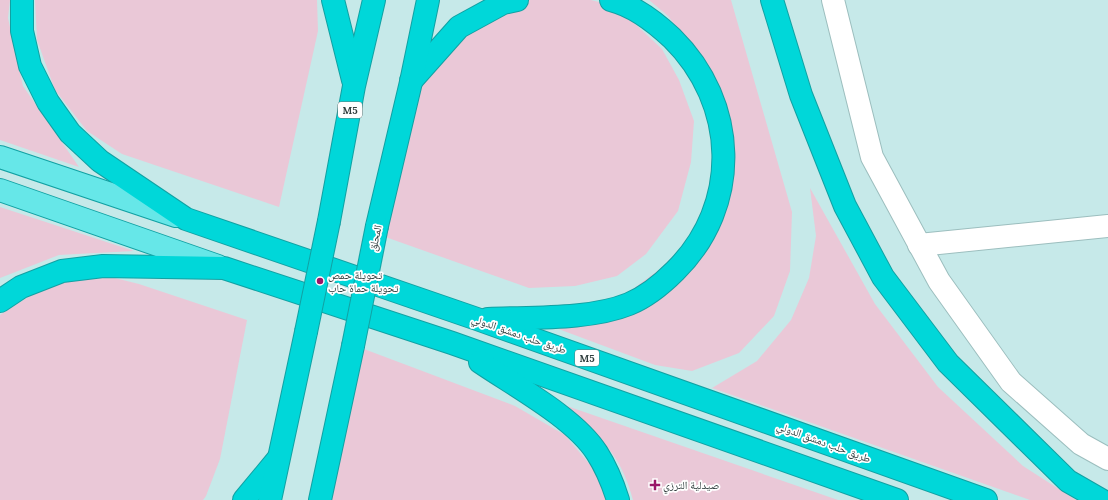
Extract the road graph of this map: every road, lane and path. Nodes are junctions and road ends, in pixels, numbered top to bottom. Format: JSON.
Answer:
{"nodes":[{"id":1,"x":22,"y":0,"type":"edge"},
{"id":2,"x":333,"y":0,"type":"edge"},
{"id":3,"x":374,"y":0,"type":"edge"},
{"id":4,"x":428,"y":0,"type":"edge"},
{"id":5,"x":517,"y":0,"type":"edge"},
{"id":6,"x":611,"y":0,"type":"edge"},
{"id":7,"x":772,"y":0,"type":"edge"},
{"id":8,"x":833,"y":0,"type":"edge"},
{"id":9,"x":410,"y":82,"type":"junction"},
{"id":10,"x":354,"y":86,"type":"junction"},
{"id":11,"x":0,"y":157,"type":"edge"},
{"id":12,"x":0,"y":190,"type":"edge"},
{"id":13,"x":186,"y":219,"type":"junction"},
{"id":14,"x":1108,"y":226,"type":"edge"},
{"id":15,"x":919,"y":245,"type":"junction"},
{"id":16,"x":224,"y":268,"type":"junction"},
{"id":17,"x":0,"y":301,"type":"edge"},
{"id":18,"x":477,"y":319,"type":"junction"},
{"id":19,"x":452,"y":343,"type":"junction"},
{"id":20,"x":279,"y":458,"type":"junction"},
{"id":21,"x":1108,"y":459,"type":"edge"},
{"id":22,"x":244,"y":500,"type":"edge"},
{"id":23,"x":270,"y":500,"type":"edge"},
{"id":24,"x":320,"y":500,"type":"edge"},
{"id":25,"x":618,"y":500,"type":"edge"},
{"id":26,"x":897,"y":500,"type":"edge"},
{"id":27,"x":986,"y":500,"type":"edge"},
{"id":28,"x":1101,"y":500,"type":"edge"}],
"edges":[{"from":1,"to":13,"type":"highway","name":"طريق حلب دمشق الدولي"},
{"from":2,"to":10,"type":"highway"},
{"from":3,"to":10,"type":"highway","number":"M5"},
{"from":4,"to":9,"type":"highway","name":"المحلق"},
{"from":5,"to":9,"type":"highway"},
{"from":6,"to":18,"type":"highway"},
{"from":7,"to":28,"type":"highway"},
{"from":8,"to":15,"type":"street"},
{"from":9,"to":24,"type":"highway","name":"المحلق","bridge":true},
{"from":10,"to":20,"type":"highway","number":"M5","bridge":true},
{"from":11,"to":13,"type":"main road"},
{"from":12,"to":16,"type":"main road"},
{"from":13,"to":18,"type":"highway","name":"طريق حلب دمشق الدولي","number":"M5"},
{"from":14,"to":15,"type":"street"},
{"from":15,"to":21,"type":"street"},
{"from":16,"to":17,"type":"highway"},
{"from":16,"to":19,"type":"highway"},
{"from":18,"to":27,"type":"highway","name":"طريق حلب دمشق الدولي","number":"M5"},
{"from":19,"to":25,"type":"highway"},
{"from":19,"to":26,"type":"highway"},
{"from":20,"to":22,"type":"highway"},
{"from":20,"to":23,"type":"highway"}]}
